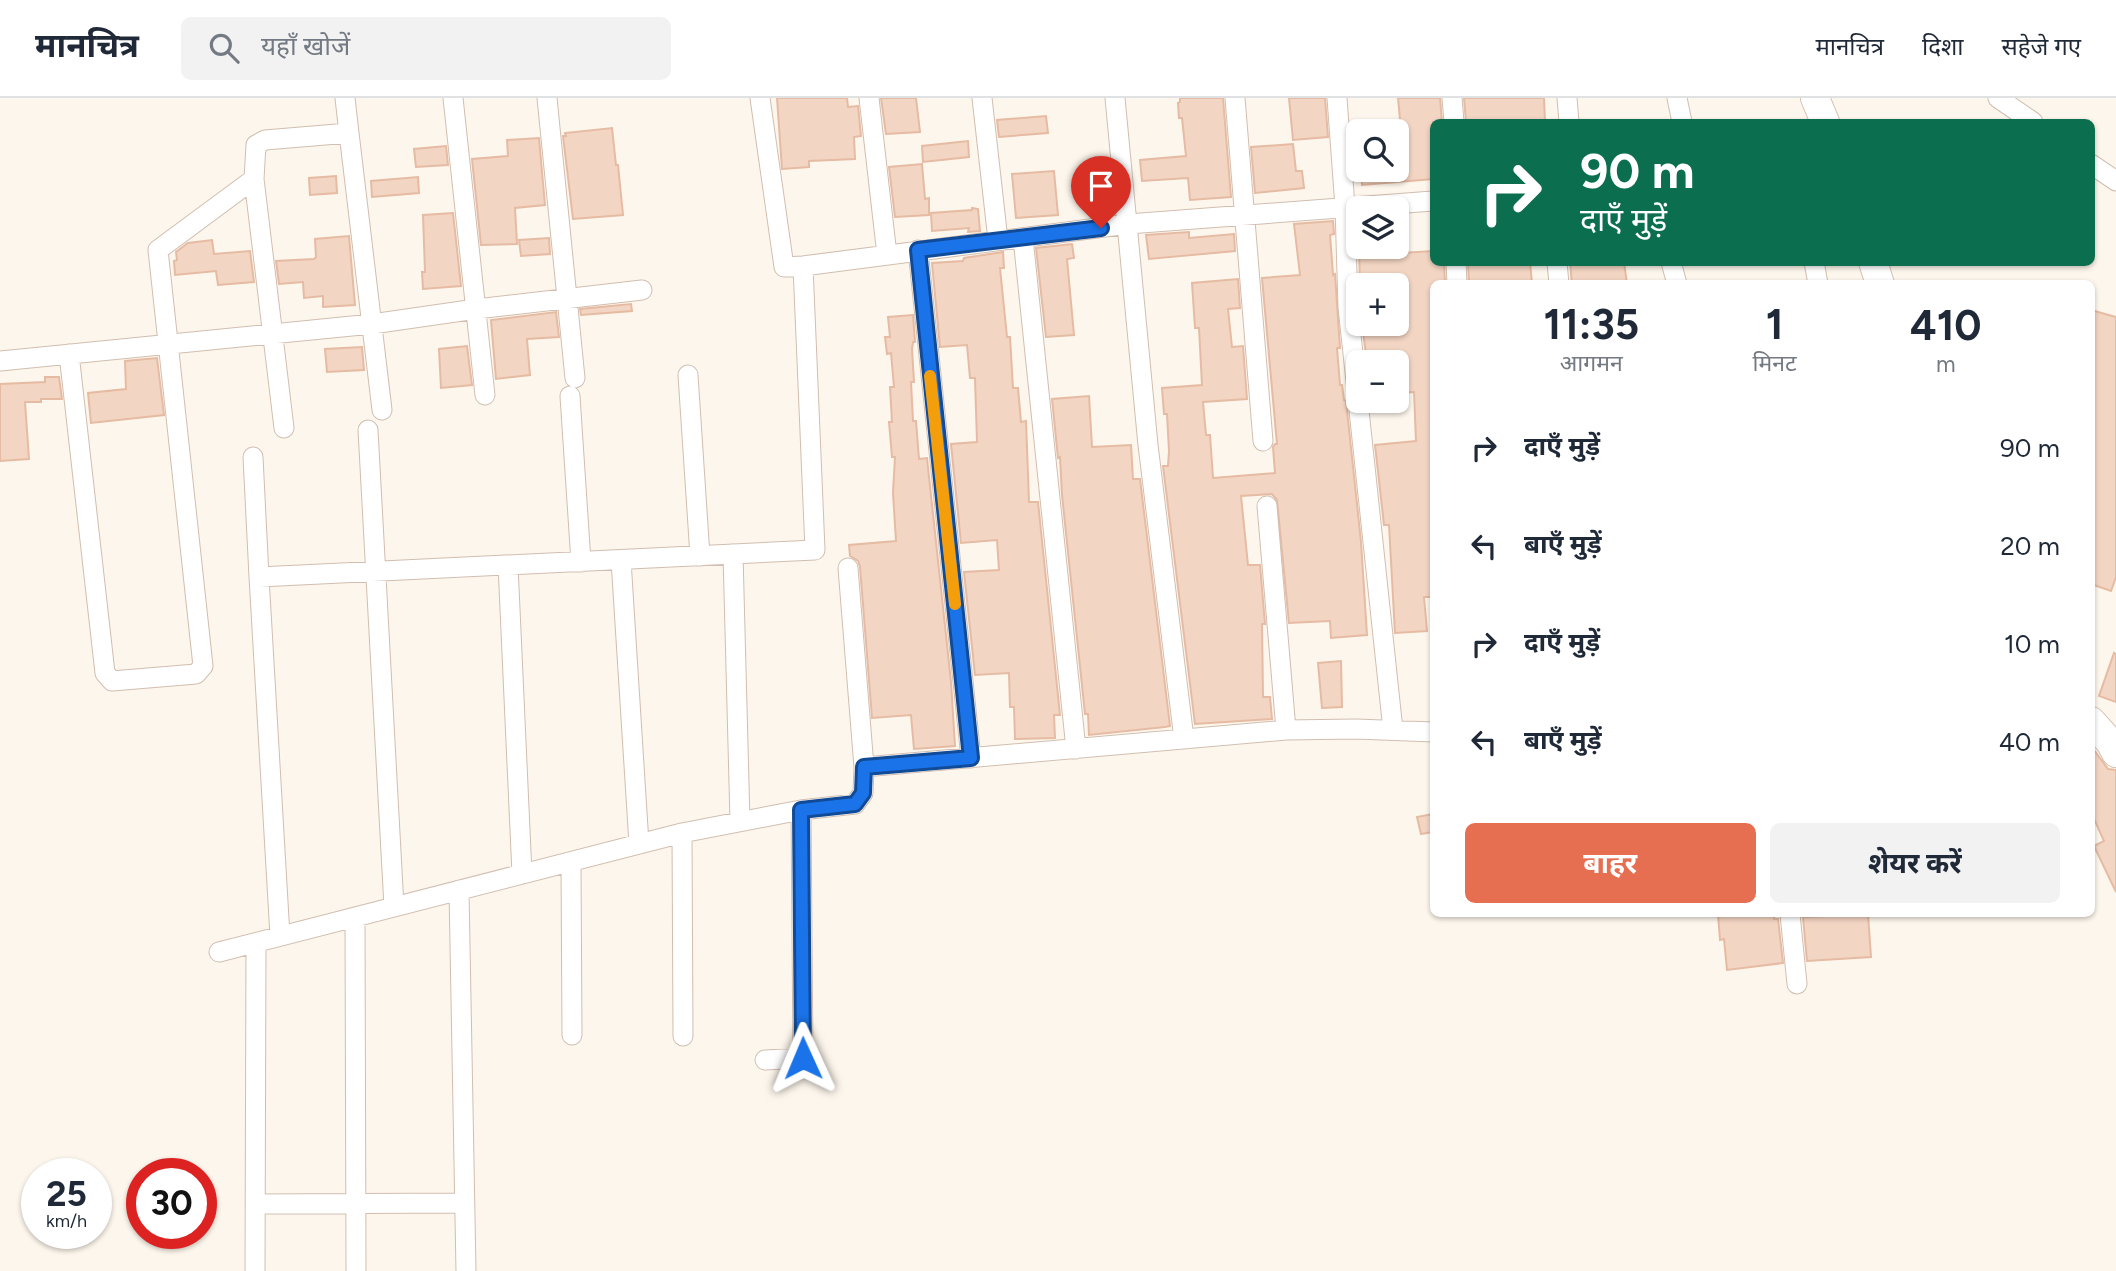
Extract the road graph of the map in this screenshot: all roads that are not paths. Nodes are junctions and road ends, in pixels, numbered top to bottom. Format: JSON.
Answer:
{"nodes":[{"id":1,"x":345,"y":98,"type":"edge"},
{"id":2,"x":453,"y":98,"type":"edge"},
{"id":3,"x":547,"y":98,"type":"edge"},
{"id":4,"x":760,"y":98,"type":"edge"},
{"id":5,"x":869,"y":98,"type":"edge"},
{"id":6,"x":982,"y":98,"type":"edge"},
{"id":7,"x":1115,"y":98,"type":"edge"},
{"id":8,"x":1235,"y":98,"type":"edge"},
{"id":9,"x":1338,"y":98,"type":"edge"},
{"id":10,"x":1452,"y":98,"type":"edge"},
{"id":11,"x":1567,"y":98,"type":"edge"},
{"id":12,"x":1677,"y":98,"type":"edge"},
{"id":13,"x":1815,"y":98,"type":"edge"},
{"id":14,"x":1998,"y":98,"type":"edge"},
{"id":15,"x":1454,"y":119,"type":"edge"},
{"id":16,"x":1569,"y":119,"type":"edge"},
{"id":17,"x":1681,"y":119,"type":"edge"},
{"id":18,"x":1824,"y":119,"type":"edge"},
{"id":19,"x":2029,"y":119,"type":"edge"},
{"id":20,"x":349,"y":133,"type":"junction"},
{"id":21,"x":2095,"y":167,"type":"edge"},
{"id":22,"x":254,"y":180,"type":"junction"},
{"id":23,"x":2116,"y":181,"type":"edge"},
{"id":24,"x":1430,"y":201,"type":"edge"},
{"id":25,"x":1345,"y":207,"type":"junction"},
{"id":26,"x":1245,"y":214,"type":"junction"},
{"id":27,"x":1128,"y":224,"type":"junction"},
{"id":28,"x":1023,"y":238,"type":"junction"},
{"id":29,"x":998,"y":240,"type":"junction"},
{"id":30,"x":918,"y":250,"type":"junction"},
{"id":31,"x":887,"y":255,"type":"junction"},
{"id":32,"x":803,"y":266,"type":"junction"},
{"id":33,"x":642,"y":290,"type":"dead end"},
{"id":34,"x":569,"y":299,"type":"junction"},
{"id":35,"x":476,"y":309,"type":"junction"},
{"id":36,"x":372,"y":324,"type":"junction"},
{"id":37,"x":272,"y":335,"type":"junction"},
{"id":38,"x":168,"y":344,"type":"junction"},
{"id":39,"x":1353,"y":350,"type":"edge"},
{"id":40,"x":69,"y":354,"type":"junction"},
{"id":41,"x":0,"y":361,"type":"edge"},
{"id":42,"x":688,"y":375,"type":"dead end"},
{"id":43,"x":485,"y":395,"type":"dead end"},
{"id":44,"x":382,"y":410,"type":"dead end"},
{"id":45,"x":1359,"y":413,"type":"edge"},
{"id":46,"x":284,"y":428,"type":"dead end"},
{"id":47,"x":368,"y":430,"type":"dead end"},
{"id":48,"x":1264,"y":441,"type":"dead end"},
{"id":49,"x":253,"y":457,"type":"dead end"},
{"id":50,"x":1266,"y":506,"type":"dead end"},
{"id":51,"x":733,"y":554,"type":"junction"},
{"id":52,"x":701,"y":555,"type":"junction"},
{"id":53,"x":621,"y":559,"type":"junction"},
{"id":54,"x":581,"y":562,"type":"junction"},
{"id":55,"x":508,"y":565,"type":"junction"},
{"id":56,"x":848,"y":568,"type":"dead end"},
{"id":57,"x":376,"y":572,"type":"junction"},
{"id":58,"x":259,"y":577,"type":"junction"},
{"id":59,"x":2095,"y":720,"type":"edge"},
{"id":60,"x":2095,"y":724,"type":"edge"},
{"id":61,"x":2116,"y":726,"type":"edge"},
{"id":62,"x":1286,"y":730,"type":"junction"},
{"id":63,"x":1393,"y":730,"type":"junction"},
{"id":64,"x":1430,"y":732,"type":"edge"},
{"id":65,"x":1184,"y":739,"type":"junction"},
{"id":66,"x":1076,"y":749,"type":"junction"},
{"id":67,"x":2116,"y":753,"type":"edge"},
{"id":68,"x":971,"y":758,"type":"junction"},
{"id":69,"x":864,"y":767,"type":"junction"},
{"id":70,"x":801,"y":810,"type":"junction"},
{"id":71,"x":740,"y":821,"type":"junction"},
{"id":72,"x":682,"y":833,"type":"junction"},
{"id":73,"x":639,"y":844,"type":"junction"},
{"id":74,"x":571,"y":862,"type":"junction"},
{"id":75,"x":522,"y":874,"type":"junction"},
{"id":76,"x":459,"y":890,"type":"junction"},
{"id":77,"x":394,"y":907,"type":"junction"},
{"id":78,"x":355,"y":917,"type":"junction"},
{"id":79,"x":1790,"y":917,"type":"edge"},
{"id":80,"x":280,"y":936,"type":"junction"},
{"id":81,"x":256,"y":943,"type":"junction"},
{"id":82,"x":219,"y":952,"type":"dead end"},
{"id":83,"x":1797,"y":984,"type":"dead end"},
{"id":84,"x":572,"y":1035,"type":"dead end"},
{"id":85,"x":683,"y":1036,"type":"dead end"},
{"id":86,"x":765,"y":1060,"type":"dead end"},
{"id":87,"x":356,"y":1203,"type":"junction"},
{"id":88,"x":464,"y":1203,"type":"junction"},
{"id":89,"x":255,"y":1204,"type":"junction"},
{"id":90,"x":255,"y":1271,"type":"edge"},
{"id":91,"x":356,"y":1271,"type":"edge"},
{"id":92,"x":466,"y":1271,"type":"edge"}],
"edges":[{"from":1,"to":20,"type":"street"},
{"from":2,"to":35,"type":"street"},
{"from":3,"to":34,"type":"street"},
{"from":4,"to":32,"type":"street"},
{"from":5,"to":31,"type":"street"},
{"from":6,"to":29,"type":"street"},
{"from":7,"to":27,"type":"street"},
{"from":8,"to":26,"type":"street"},
{"from":9,"to":25,"type":"street"},
{"from":10,"to":15,"type":"street"},
{"from":11,"to":16,"type":"street"},
{"from":12,"to":17,"type":"street"},
{"from":13,"to":18,"type":"street"},
{"from":14,"to":19,"type":"street"},
{"from":20,"to":22,"type":"street"},
{"from":20,"to":36,"type":"street"},
{"from":21,"to":23,"type":"street"},
{"from":22,"to":37,"type":"street"},
{"from":22,"to":38,"type":"street"},
{"from":24,"to":25,"type":"street"},
{"from":25,"to":26,"type":"street"},
{"from":25,"to":39,"type":"street"},
{"from":26,"to":27,"type":"street"},
{"from":26,"to":48,"type":"street"},
{"from":27,"to":28,"type":"street"},
{"from":27,"to":65,"type":"street"},
{"from":28,"to":29,"type":"street"},
{"from":28,"to":66,"type":"street"},
{"from":29,"to":30,"type":"street"},
{"from":30,"to":31,"type":"street"},
{"from":30,"to":68,"type":"street"},
{"from":31,"to":32,"type":"street"},
{"from":32,"to":51,"type":"street"},
{"from":33,"to":34,"type":"street"},
{"from":34,"to":35,"type":"street"},
{"from":34,"to":54,"type":"street"},
{"from":35,"to":36,"type":"street"},
{"from":35,"to":43,"type":"street"},
{"from":36,"to":37,"type":"street"},
{"from":36,"to":44,"type":"street"},
{"from":37,"to":38,"type":"street"},
{"from":37,"to":46,"type":"street"},
{"from":38,"to":40,"type":"street"},
{"from":38,"to":40,"type":"street"},
{"from":40,"to":41,"type":"street"},
{"from":42,"to":52,"type":"street"},
{"from":45,"to":63,"type":"street"},
{"from":47,"to":57,"type":"street"},
{"from":49,"to":58,"type":"street"},
{"from":50,"to":62,"type":"street"},
{"from":51,"to":52,"type":"street"},
{"from":51,"to":71,"type":"street"},
{"from":52,"to":53,"type":"street"},
{"from":53,"to":54,"type":"street"},
{"from":53,"to":73,"type":"street"},
{"from":54,"to":55,"type":"street"},
{"from":55,"to":57,"type":"street"},
{"from":55,"to":75,"type":"street"},
{"from":56,"to":69,"type":"street"},
{"from":57,"to":58,"type":"street"},
{"from":57,"to":77,"type":"street"},
{"from":58,"to":80,"type":"street"},
{"from":59,"to":61,"type":"street"},
{"from":60,"to":67,"type":"street"},
{"from":62,"to":63,"type":"street"},
{"from":62,"to":65,"type":"street"},
{"from":63,"to":64,"type":"street"},
{"from":65,"to":66,"type":"street"},
{"from":66,"to":68,"type":"street"},
{"from":68,"to":69,"type":"street"},
{"from":69,"to":70,"type":"street"},
{"from":70,"to":71,"type":"street"},
{"from":70,"to":86,"type":"street"},
{"from":71,"to":72,"type":"street"},
{"from":72,"to":73,"type":"street"},
{"from":72,"to":85,"type":"street"},
{"from":73,"to":74,"type":"street"},
{"from":74,"to":75,"type":"street"},
{"from":74,"to":84,"type":"street"},
{"from":75,"to":76,"type":"street"},
{"from":76,"to":77,"type":"street"},
{"from":76,"to":88,"type":"street"},
{"from":77,"to":78,"type":"street"},
{"from":78,"to":80,"type":"street"},
{"from":78,"to":87,"type":"street"},
{"from":79,"to":83,"type":"street"},
{"from":80,"to":81,"type":"street"},
{"from":81,"to":82,"type":"street"},
{"from":81,"to":89,"type":"street"},
{"from":87,"to":88,"type":"street"},
{"from":87,"to":89,"type":"street"},
{"from":87,"to":91,"type":"street"},
{"from":88,"to":92,"type":"street"},
{"from":89,"to":90,"type":"street"}]}
